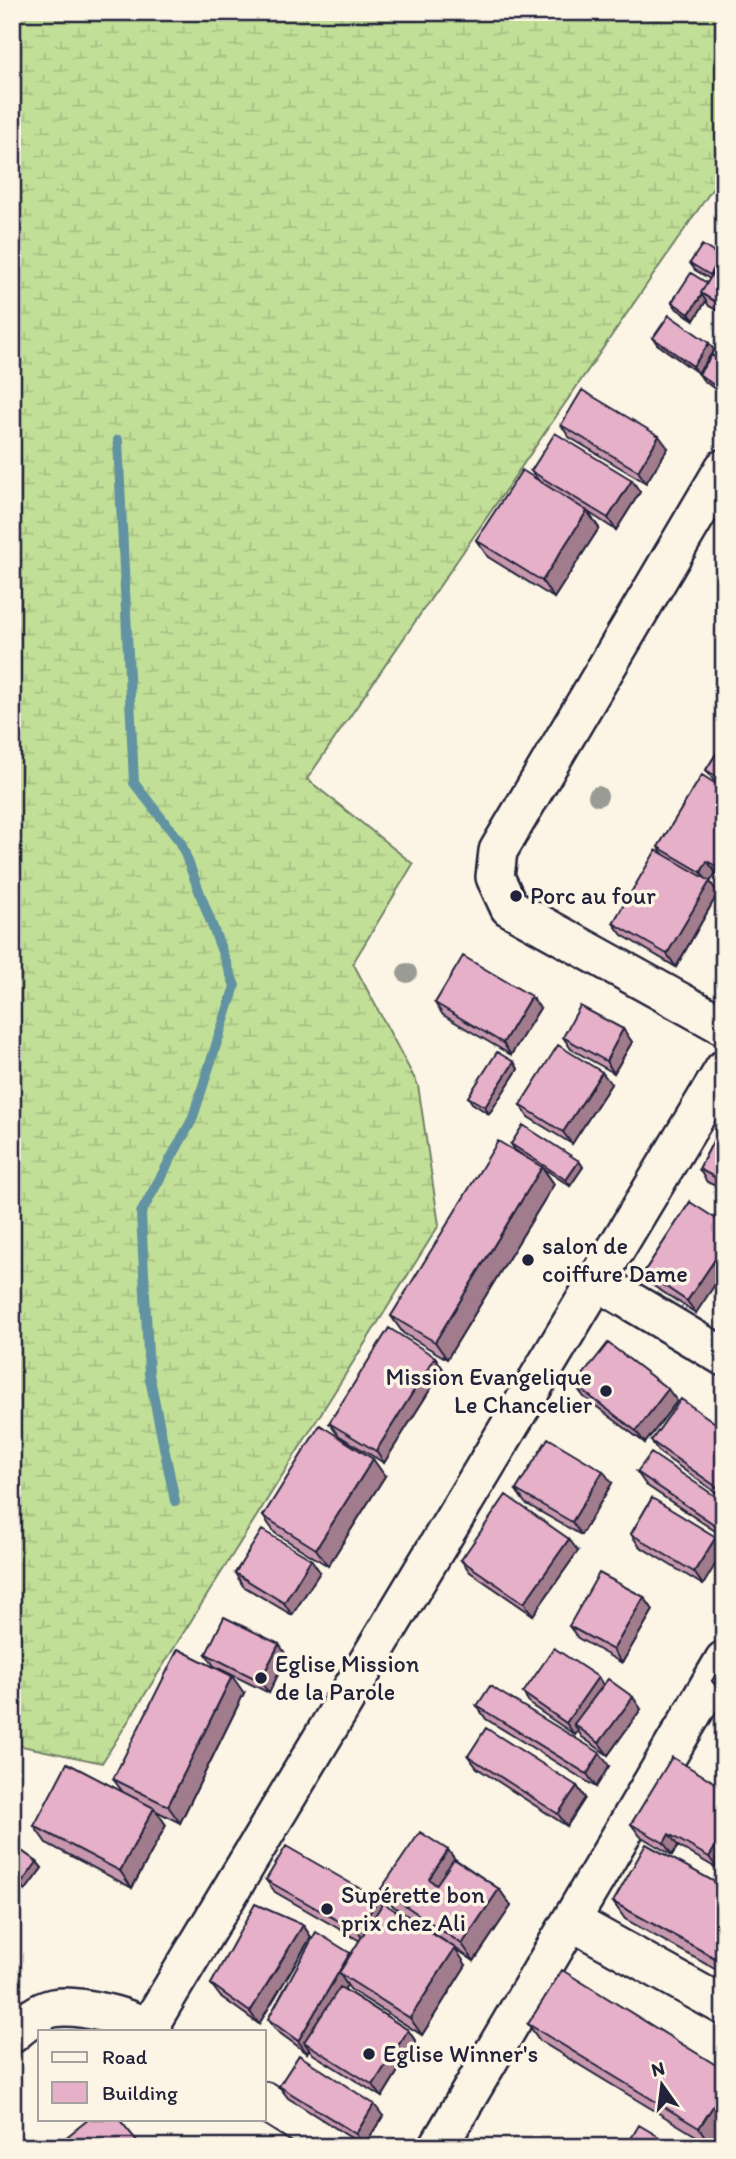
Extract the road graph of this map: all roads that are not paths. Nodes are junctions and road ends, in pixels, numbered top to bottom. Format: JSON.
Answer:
{"nodes":[{"id":1,"x":724,"y":468,"type":"edge"},
{"id":2,"x":724,"y":1026,"type":"edge"},
{"id":3,"x":724,"y":1069,"type":"edge"},
{"id":4,"x":597,"y":1281,"type":"junction"},
{"id":5,"x":724,"y":1357,"type":"edge"},
{"id":6,"x":724,"y":1660,"type":"edge"},
{"id":7,"x":571,"y":1921,"type":"junction"},
{"id":8,"x":724,"y":2006,"type":"edge"},
{"id":9,"x":151,"y":2030,"type":"edge"},
{"id":10,"x":12,"y":2034,"type":"edge"},
{"id":11,"x":266,"y":2102,"type":"edge"},
{"id":12,"x":337,"y":2147,"type":"edge"},
{"id":13,"x":438,"y":2147,"type":"edge"}],
"edges":[{"from":1,"to":2,"type":"street"},
{"from":3,"to":4,"type":"street"},
{"from":4,"to":5,"type":"street"},
{"from":4,"to":9,"type":"street"},
{"from":6,"to":7,"type":"street"},
{"from":7,"to":8,"type":"street"},
{"from":7,"to":13,"type":"street"},
{"from":9,"to":10,"type":"street"},
{"from":11,"to":12,"type":"street"}]}
